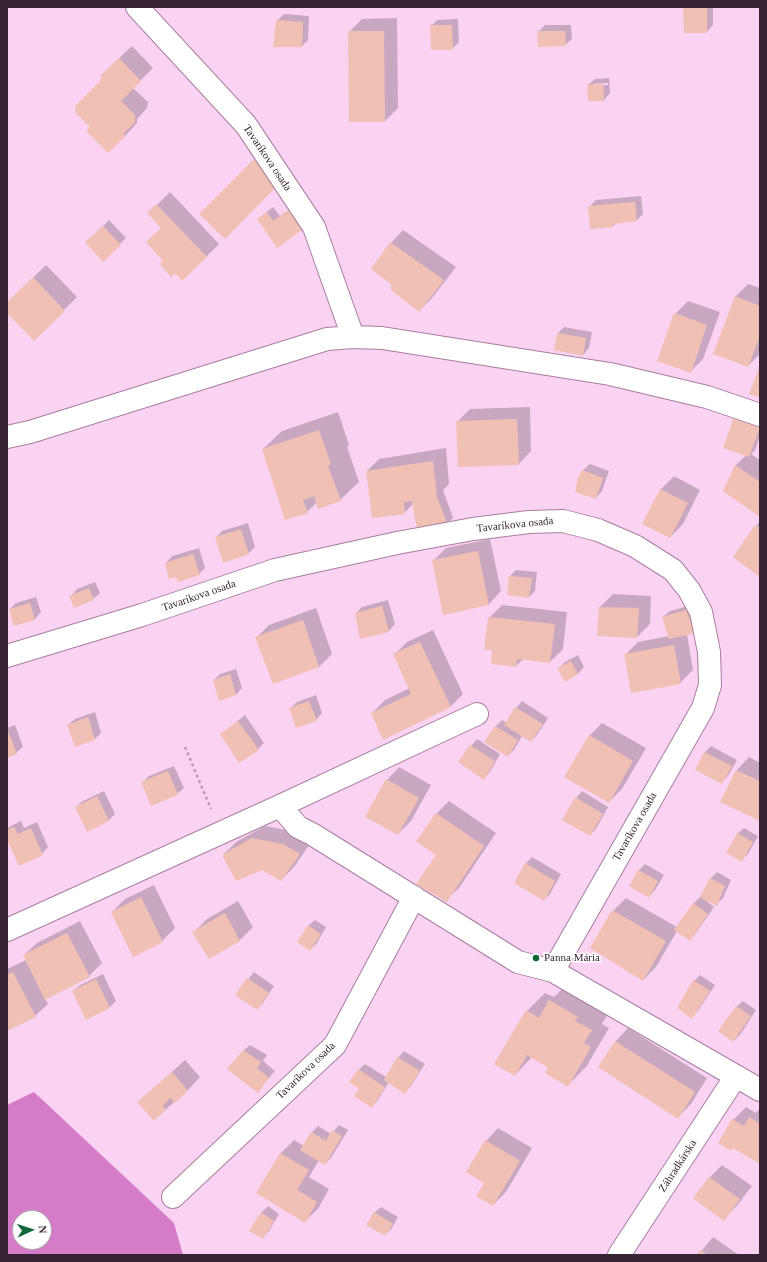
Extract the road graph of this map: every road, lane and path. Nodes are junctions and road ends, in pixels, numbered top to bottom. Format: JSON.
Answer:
{"nodes":[{"id":1,"x":137,"y":7,"type":"edge"},
{"id":2,"x":353,"y":337,"type":"junction"},
{"id":3,"x":760,"y":415,"type":"edge"},
{"id":4,"x":7,"y":436,"type":"edge"},
{"id":5,"x":7,"y":656,"type":"edge"},
{"id":6,"x":477,"y":714,"type":"dead end"},
{"id":7,"x":185,"y":747,"type":"dead end"},
{"id":8,"x":280,"y":806,"type":"junction"},
{"id":9,"x":220,"y":833,"type":"junction"},
{"id":10,"x":414,"y":897,"type":"junction"},
{"id":11,"x":7,"y":930,"type":"edge"},
{"id":12,"x":553,"y":971,"type":"junction"},
{"id":13,"x":736,"y":1076,"type":"junction"},
{"id":14,"x":760,"y":1090,"type":"edge"},
{"id":15,"x":173,"y":1197,"type":"dead end"},
{"id":16,"x":619,"y":1255,"type":"edge"}],
"edges":[{"from":1,"to":2,"type":"street","name":"Tavaríkova osada"},
{"from":2,"to":3,"type":"street"},
{"from":2,"to":4,"type":"street"},
{"from":5,"to":12,"type":"street","name":"Tavaríkova osada"},
{"from":6,"to":8,"type":"street"},
{"from":7,"to":9,"type":"path"},
{"from":8,"to":9,"type":"street"},
{"from":8,"to":10,"type":"street"},
{"from":9,"to":11,"type":"street"},
{"from":10,"to":12,"type":"street"},
{"from":10,"to":15,"type":"street","name":"Tavaríkova osada"},
{"from":12,"to":13,"type":"street"},
{"from":13,"to":14,"type":"street"},
{"from":13,"to":16,"type":"street","name":"Záhradkárska"}]}
